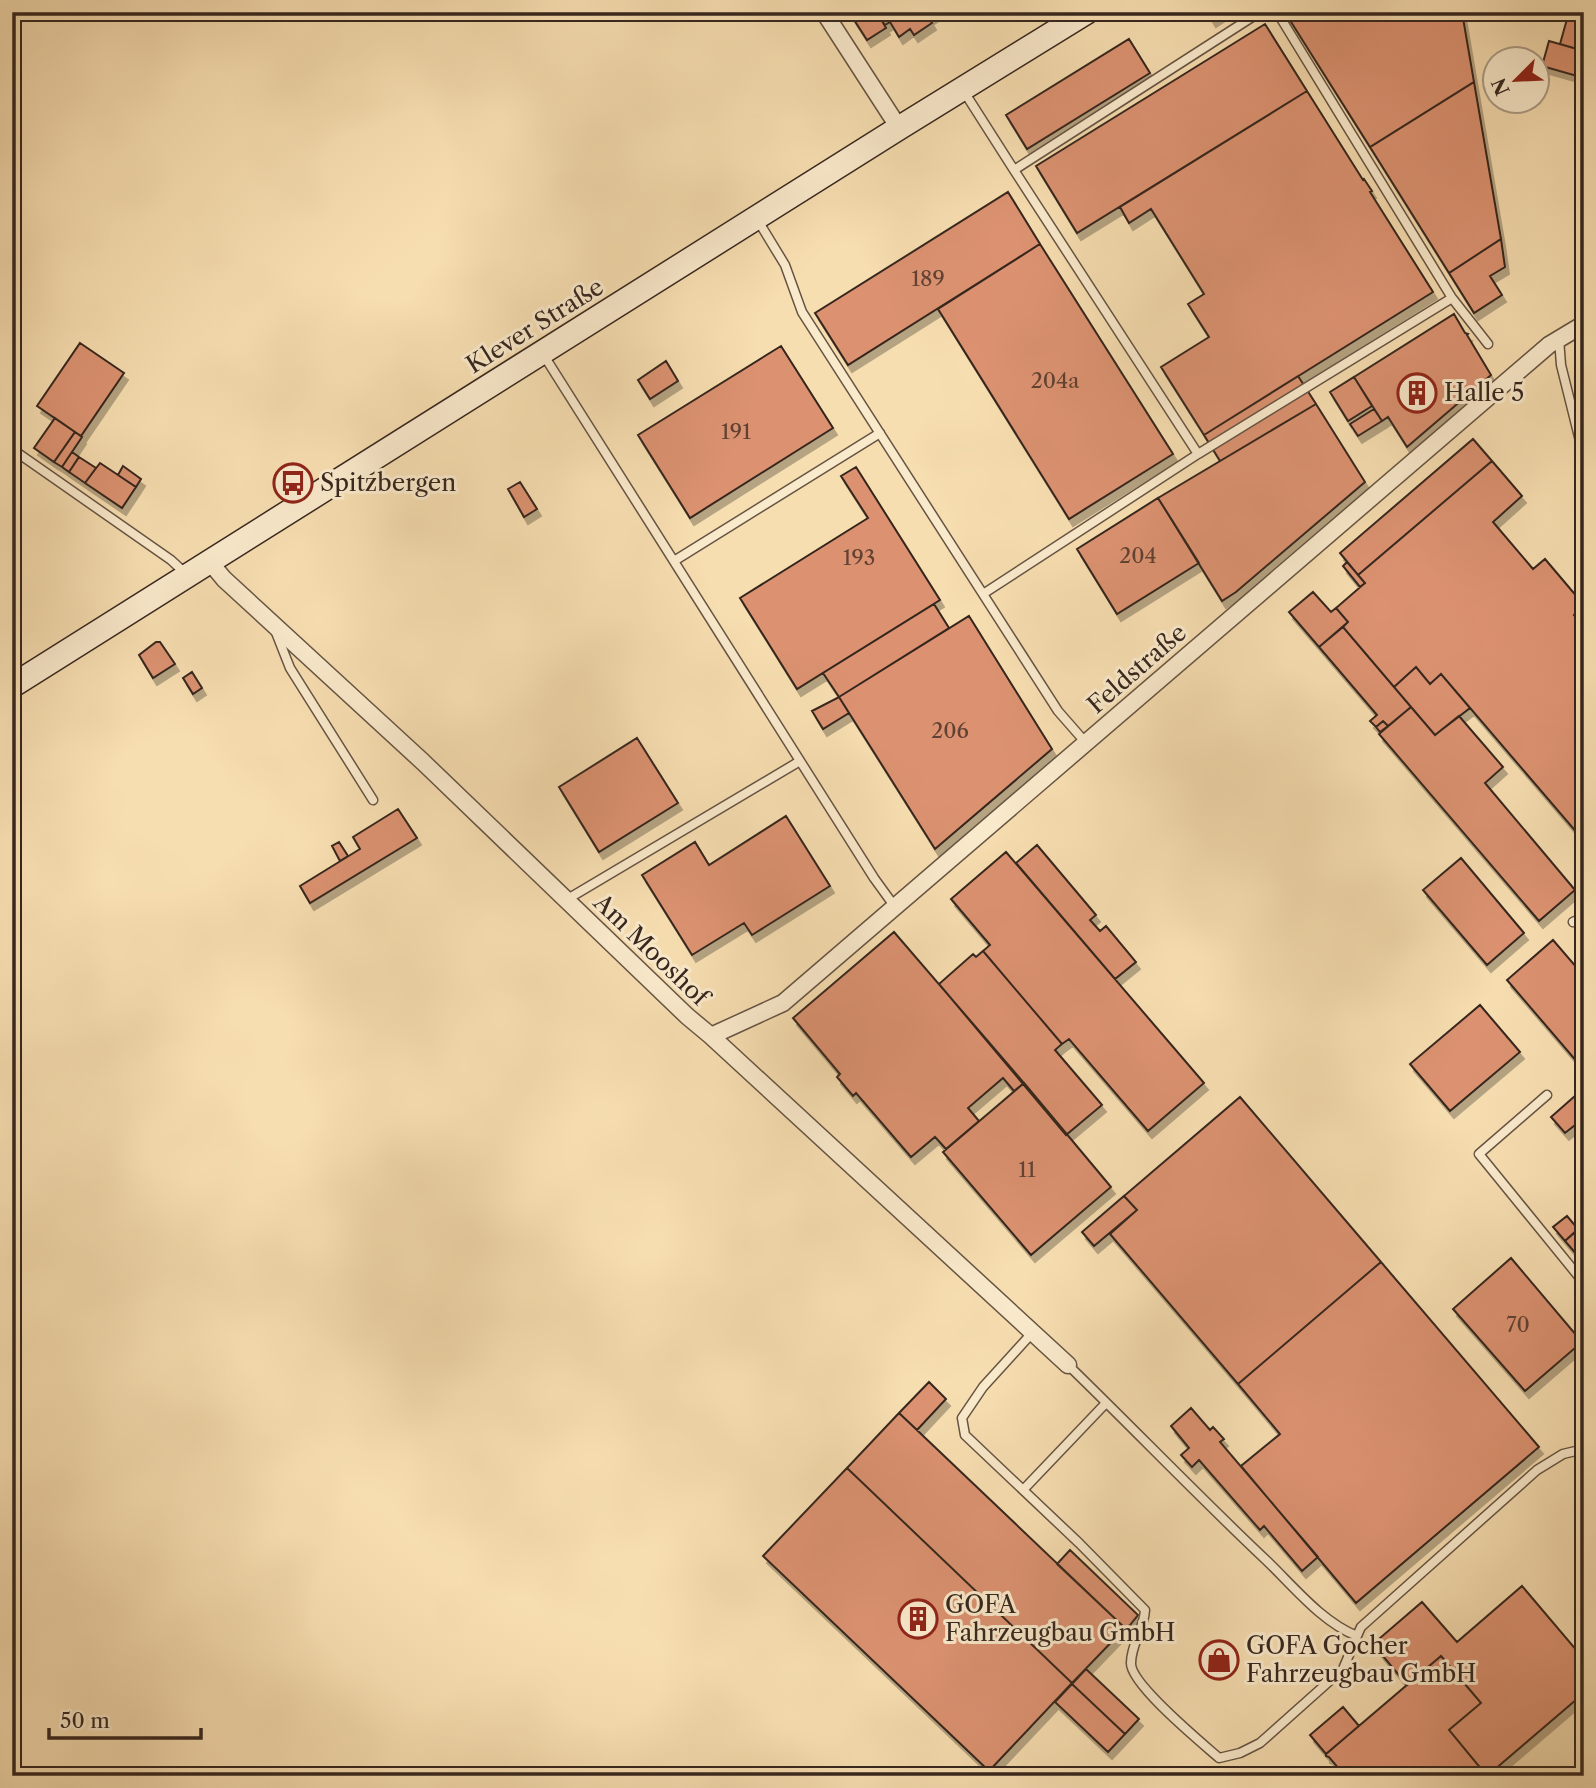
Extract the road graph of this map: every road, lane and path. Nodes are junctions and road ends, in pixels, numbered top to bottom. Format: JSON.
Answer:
{"nodes":[{"id":1,"x":824,"y":12,"type":"edge"},
{"id":2,"x":1087,"y":12,"type":"edge"},
{"id":3,"x":1259,"y":12,"type":"edge"},
{"id":4,"x":1278,"y":12,"type":"edge"},
{"id":5,"x":963,"y":90,"type":"junction"},
{"id":6,"x":899,"y":128,"type":"junction"},
{"id":7,"x":1014,"y":170,"type":"junction"},
{"id":8,"x":757,"y":218,"type":"junction"},
{"id":9,"x":1452,"y":298,"type":"junction"},
{"id":10,"x":1584,"y":324,"type":"edge"},
{"id":11,"x":1559,"y":339,"type":"junction"},
{"id":12,"x":1489,"y":344,"type":"dead end"},
{"id":13,"x":542,"y":352,"type":"junction"},
{"id":14,"x":880,"y":433,"type":"junction"},
{"id":15,"x":12,"y":449,"type":"edge"},
{"id":16,"x":1198,"y":454,"type":"junction"},
{"id":17,"x":1584,"y":457,"type":"edge"},
{"id":18,"x":209,"y":561,"type":"junction"},
{"id":19,"x":674,"y":561,"type":"junction"},
{"id":20,"x":187,"y":575,"type":"junction"},
{"id":21,"x":983,"y":594,"type":"junction"},
{"id":22,"x":273,"y":624,"type":"junction"},
{"id":23,"x":12,"y":685,"type":"edge"},
{"id":24,"x":1086,"y":743,"type":"junction"},
{"id":25,"x":800,"y":761,"type":"junction"},
{"id":26,"x":373,"y":800,"type":"dead end"},
{"id":27,"x":566,"y":900,"type":"junction"},
{"id":28,"x":895,"y":907,"type":"junction"},
{"id":29,"x":1584,"y":917,"type":"edge"},
{"id":30,"x":1573,"y":922,"type":"dead end"},
{"id":31,"x":711,"y":1036,"type":"junction"},
{"id":32,"x":1547,"y":1095,"type":"dead end"},
{"id":33,"x":1584,"y":1283,"type":"edge"},
{"id":34,"x":1033,"y":1332,"type":"junction"},
{"id":35,"x":1069,"y":1365,"type":"joint"},
{"id":36,"x":1106,"y":1403,"type":"junction"},
{"id":37,"x":1584,"y":1449,"type":"edge"},
{"id":38,"x":1023,"y":1490,"type":"junction"},
{"id":39,"x":1357,"y":1636,"type":"junction"}],
"edges":[{"from":1,"to":6,"type":"street"},
{"from":2,"to":5,"type":"street","name":"Klever Straße"},
{"from":3,"to":7,"type":"lane"},
{"from":4,"to":9,"type":"lane"},
{"from":5,"to":6,"type":"street","name":"Klever Straße"},
{"from":5,"to":7,"type":"lane"},
{"from":6,"to":8,"type":"street","name":"Klever Straße"},
{"from":7,"to":16,"type":"lane"},
{"from":8,"to":13,"type":"street","name":"Klever Straße"},
{"from":8,"to":14,"type":"lane"},
{"from":9,"to":12,"type":"lane"},
{"from":9,"to":16,"type":"lane"},
{"from":10,"to":11,"type":"street","name":"Feldstraße"},
{"from":11,"to":17,"type":"lane"},
{"from":11,"to":24,"type":"street","name":"Feldstraße"},
{"from":13,"to":18,"type":"street","name":"Klever Straße"},
{"from":13,"to":19,"type":"lane"},
{"from":14,"to":19,"type":"lane"},
{"from":14,"to":21,"type":"lane"},
{"from":15,"to":20,"type":"lane"},
{"from":16,"to":21,"type":"lane"},
{"from":18,"to":20,"type":"street","name":"Klever Straße"},
{"from":18,"to":22,"type":"street","name":"Am Mooshof"},
{"from":19,"to":25,"type":"lane"},
{"from":20,"to":23,"type":"street","name":"Klever Straße"},
{"from":21,"to":24,"type":"lane"},
{"from":22,"to":26,"type":"lane"},
{"from":22,"to":27,"type":"street","name":"Am Mooshof"},
{"from":24,"to":28,"type":"street","name":"Feldstraße"},
{"from":25,"to":27,"type":"lane"},
{"from":25,"to":28,"type":"lane"},
{"from":27,"to":31,"type":"street","name":"Am Mooshof"},
{"from":28,"to":31,"type":"street","name":"Feldstraße"},
{"from":29,"to":30,"type":"lane"},
{"from":31,"to":34,"type":"street","name":"Am Mooshof"},
{"from":32,"to":33,"type":"lane"},
{"from":34,"to":35,"type":"street","name":"Am Mooshof"},
{"from":34,"to":38,"type":"lane"},
{"from":35,"to":36,"type":"lane"},
{"from":36,"to":38,"type":"lane"},
{"from":36,"to":39,"type":"lane"},
{"from":37,"to":39,"type":"lane"},
{"from":38,"to":39,"type":"lane"}]}
